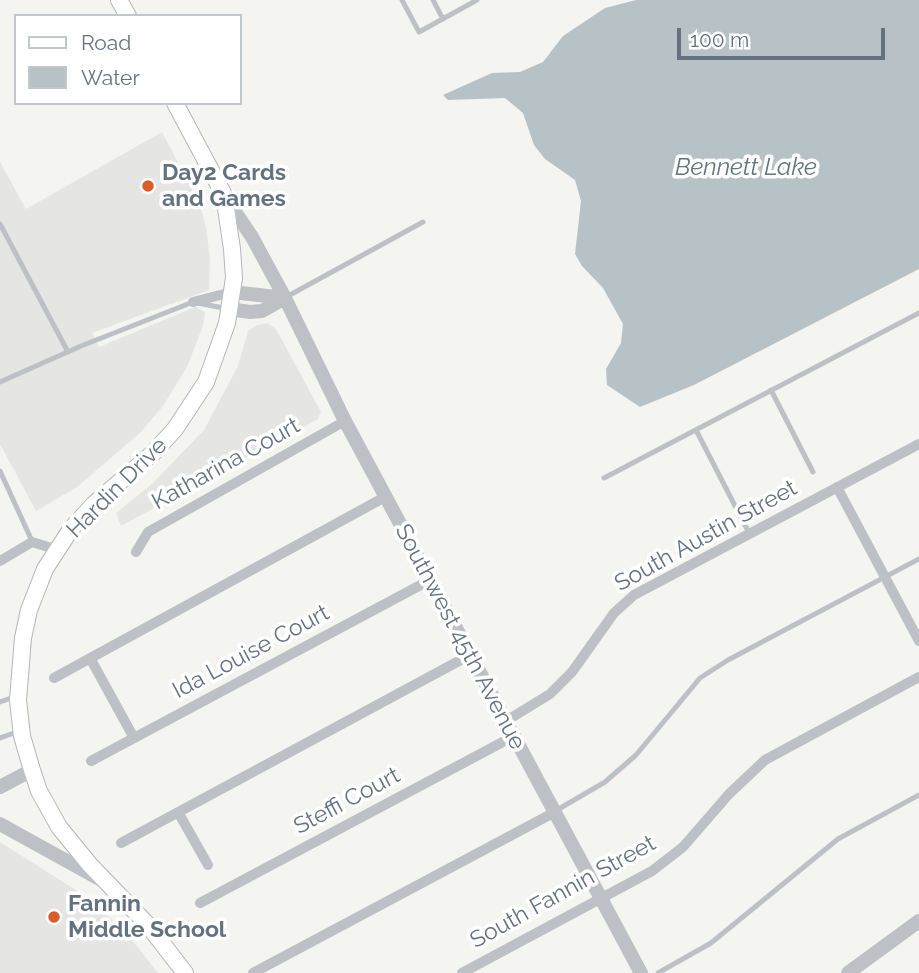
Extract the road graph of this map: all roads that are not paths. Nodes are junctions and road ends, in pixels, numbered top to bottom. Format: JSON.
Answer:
{"nodes":[{"id":1,"x":402,"y":0,"type":"edge"},
{"id":2,"x":433,"y":0,"type":"edge"},
{"id":3,"x":473,"y":1,"type":"edge"},
{"id":4,"x":443,"y":19,"type":"junction"},
{"id":5,"x":176,"y":105,"type":"edge"},
{"id":6,"x":224,"y":195,"type":"junction"},
{"id":7,"x":423,"y":222,"type":"dead end"},
{"id":8,"x":0,"y":224,"type":"edge"},
{"id":9,"x":232,"y":292,"type":"junction"},
{"id":10,"x":285,"y":298,"type":"junction"},
{"id":11,"x":194,"y":302,"type":"junction"},
{"id":12,"x":229,"y":309,"type":"junction"},
{"id":13,"x":262,"y":311,"type":"junction"},
{"id":14,"x":919,"y":313,"type":"edge"},
{"id":15,"x":305,"y":339,"type":"junction"},
{"id":16,"x":68,"y":352,"type":"junction"},
{"id":17,"x":0,"y":383,"type":"edge"},
{"id":18,"x":771,"y":390,"type":"junction"},
{"id":19,"x":345,"y":421,"type":"junction"},
{"id":20,"x":696,"y":430,"type":"junction"},
{"id":21,"x":919,"y":444,"type":"edge"},
{"id":22,"x":0,"y":471,"type":"edge"},
{"id":23,"x":813,"y":472,"type":"dead end"},
{"id":24,"x":604,"y":478,"type":"dead end"},
{"id":25,"x":837,"y":487,"type":"junction"},
{"id":26,"x":386,"y":497,"type":"junction"},
{"id":27,"x":749,"y":533,"type":"junction"},
{"id":28,"x":32,"y":542,"type":"junction"},
{"id":29,"x":58,"y":550,"type":"junction"},
{"id":30,"x":136,"y":552,"type":"dead end"},
{"id":31,"x":919,"y":559,"type":"edge"},
{"id":32,"x":0,"y":561,"type":"edge"},
{"id":33,"x":885,"y":577,"type":"junction"},
{"id":34,"x":430,"y":580,"type":"junction"},
{"id":35,"x":919,"y":641,"type":"edge"},
{"id":36,"x":470,"y":655,"type":"junction"},
{"id":37,"x":90,"y":658,"type":"junction"},
{"id":38,"x":919,"y":677,"type":"edge"},
{"id":39,"x":54,"y":678,"type":"dead end"},
{"id":40,"x":19,"y":695,"type":"junction"},
{"id":41,"x":0,"y":702,"type":"edge"},
{"id":42,"x":506,"y":722,"type":"junction"},
{"id":43,"x":22,"y":730,"type":"junction"},
{"id":44,"x":514,"y":736,"type":"junction"},
{"id":45,"x":0,"y":738,"type":"edge"},
{"id":46,"x":134,"y":738,"type":"junction"},
{"id":47,"x":91,"y":761,"type":"dead end"},
{"id":48,"x":32,"y":770,"type":"junction"},
{"id":49,"x":0,"y":787,"type":"edge"},
{"id":50,"x":919,"y":795,"type":"edge"},
{"id":51,"x":178,"y":812,"type":"junction"},
{"id":52,"x":555,"y":812,"type":"junction"},
{"id":53,"x":0,"y":824,"type":"edge"},
{"id":54,"x":121,"y":843,"type":"dead end"},
{"id":55,"x":208,"y":866,"type":"dead end"},
{"id":56,"x":112,"y":886,"type":"junction"},
{"id":57,"x":601,"y":899,"type":"junction"},
{"id":58,"x":200,"y":903,"type":"dead end"},
{"id":59,"x":919,"y":921,"type":"edge"},
{"id":60,"x":185,"y":973,"type":"edge"},
{"id":61,"x":253,"y":973,"type":"edge"},
{"id":62,"x":462,"y":973,"type":"edge"},
{"id":63,"x":641,"y":973,"type":"edge"},
{"id":64,"x":658,"y":973,"type":"edge"},
{"id":65,"x":848,"y":973,"type":"edge"}],
"edges":[{"from":1,"to":4,"type":"lane"},
{"from":2,"to":4,"type":"lane"},
{"from":3,"to":4,"type":"lane"},
{"from":5,"to":6,"type":"main road"},
{"from":6,"to":9,"type":"main road","name":"Hardin Drive"},
{"from":6,"to":10,"type":"street","name":"Southwest 45th Avenue"},
{"from":7,"to":10,"type":"lane"},
{"from":8,"to":16,"type":"lane"},
{"from":9,"to":10,"type":"street"},
{"from":9,"to":11,"type":"street"},
{"from":9,"to":12,"type":"main road","name":"Hardin Drive"},
{"from":10,"to":13,"type":"street"},
{"from":10,"to":15,"type":"street","name":"Southwest 45th Avenue"},
{"from":11,"to":12,"type":"lane"},
{"from":11,"to":16,"type":"lane"},
{"from":12,"to":13,"type":"street"},
{"from":12,"to":29,"type":"main road","name":"Hardin Drive"},
{"from":13,"to":15,"type":"street"},
{"from":14,"to":18,"type":"lane"},
{"from":15,"to":19,"type":"street","name":"Southwest 45th Avenue"},
{"from":16,"to":17,"type":"lane"},
{"from":18,"to":20,"type":"lane"},
{"from":18,"to":23,"type":"lane"},
{"from":19,"to":26,"type":"street","name":"Southwest 45th Avenue"},
{"from":19,"to":30,"type":"street","name":"Katharina Court"},
{"from":20,"to":24,"type":"lane"},
{"from":20,"to":27,"type":"lane"},
{"from":21,"to":25,"type":"street","name":"South Austin Street"},
{"from":22,"to":28,"type":"lane"},
{"from":25,"to":27,"type":"street","name":"South Austin Street"},
{"from":25,"to":33,"type":"street"},
{"from":26,"to":34,"type":"street","name":"Southwest 45th Avenue"},
{"from":26,"to":37,"type":"street"},
{"from":27,"to":42,"type":"street","name":"South Austin Street"},
{"from":28,"to":29,"type":"street"},
{"from":28,"to":32,"type":"street"},
{"from":29,"to":40,"type":"main road","name":"Hardin Drive"},
{"from":31,"to":33,"type":"lane"},
{"from":33,"to":35,"type":"street"},
{"from":33,"to":52,"type":"lane"},
{"from":34,"to":36,"type":"street","name":"Southwest 45th Avenue"},
{"from":34,"to":46,"type":"street","name":"Ida Louise Court"},
{"from":36,"to":42,"type":"street","name":"Southwest 45th Avenue"},
{"from":36,"to":51,"type":"street"},
{"from":37,"to":39,"type":"street"},
{"from":37,"to":46,"type":"street"},
{"from":38,"to":57,"type":"street","name":"South Fannin Street"},
{"from":40,"to":41,"type":"lane"},
{"from":40,"to":43,"type":"main road","name":"Hardin Drive"},
{"from":42,"to":44,"type":"street","name":"Southwest 45th Avenue"},
{"from":43,"to":45,"type":"lane"},
{"from":43,"to":48,"type":"main road","name":"Hardin Drive"},
{"from":44,"to":52,"type":"street","name":"Southwest 45th Avenue"},
{"from":44,"to":58,"type":"street","name":"Steffi Court"},
{"from":46,"to":47,"type":"street","name":"Ida Louise Court"},
{"from":48,"to":49,"type":"street"},
{"from":48,"to":56,"type":"main road","name":"Hardin Drive"},
{"from":50,"to":64,"type":"lane"},
{"from":51,"to":54,"type":"street"},
{"from":51,"to":55,"type":"street"},
{"from":52,"to":57,"type":"street","name":"Southwest 45th Avenue"},
{"from":52,"to":61,"type":"street"},
{"from":53,"to":56,"type":"street"},
{"from":56,"to":60,"type":"main road","name":"Hardin Drive"},
{"from":57,"to":62,"type":"street","name":"South Fannin Street"},
{"from":57,"to":63,"type":"street","name":"Southwest 45th Avenue"},
{"from":59,"to":65,"type":"street"}]}
